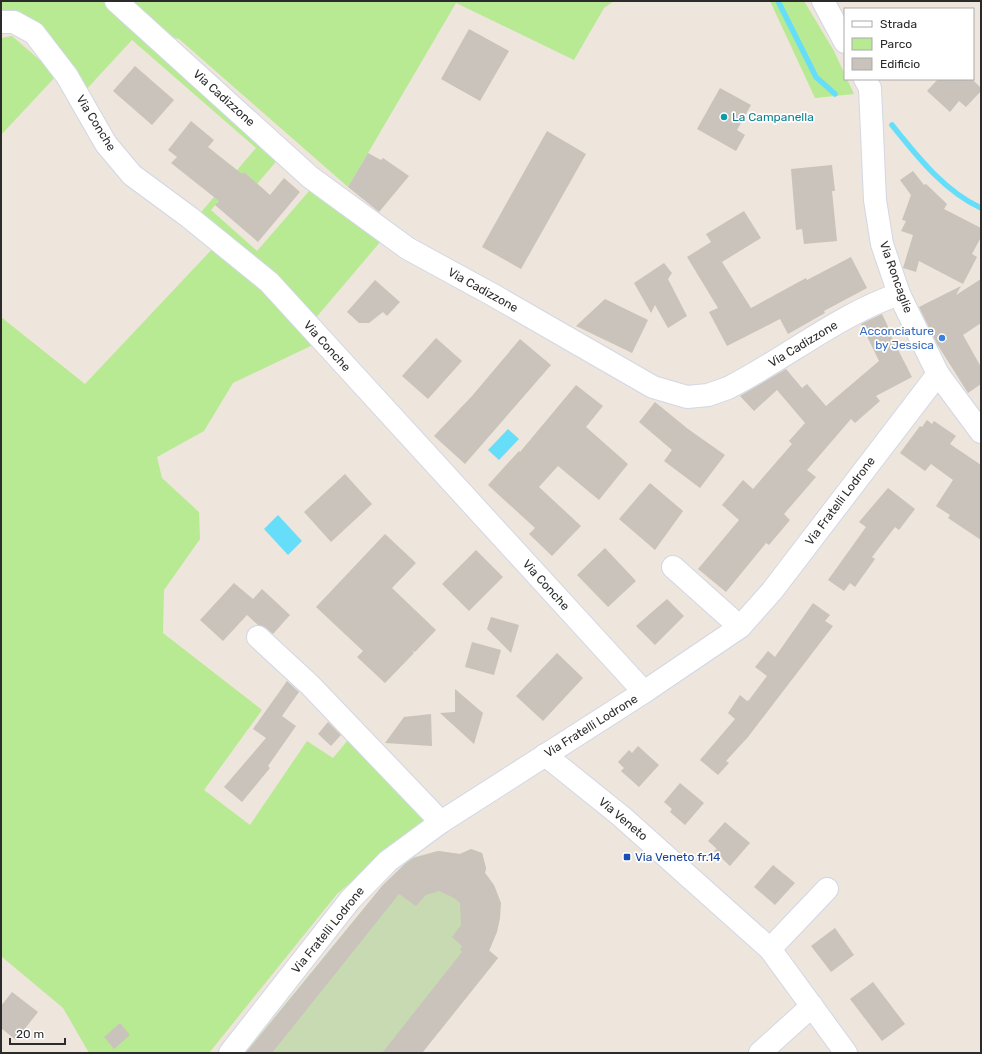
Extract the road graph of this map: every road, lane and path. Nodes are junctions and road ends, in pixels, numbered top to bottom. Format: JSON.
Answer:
{"nodes":[{"id":1,"x":116,"y":1,"type":"edge"},
{"id":2,"x":823,"y":1,"type":"edge"},
{"id":3,"x":1,"y":22,"type":"edge"},
{"id":4,"x":844,"y":40,"type":"edge"},
{"id":5,"x":866,"y":80,"type":"edge"},
{"id":6,"x":899,"y":294,"type":"junction"},
{"id":7,"x":938,"y":374,"type":"junction"},
{"id":8,"x":981,"y":432,"type":"edge"},
{"id":9,"x":673,"y":567,"type":"dead end"},
{"id":10,"x":740,"y":627,"type":"junction"},
{"id":11,"x":258,"y":637,"type":"dead end"},
{"id":12,"x":644,"y":692,"type":"junction"},
{"id":13,"x":545,"y":755,"type":"junction"},
{"id":14,"x":441,"y":822,"type":"junction"},
{"id":15,"x":827,"y":889,"type":"dead end"},
{"id":16,"x":770,"y":949,"type":"junction"},
{"id":17,"x":812,"y":1006,"type":"junction"},
{"id":18,"x":230,"y":1053,"type":"edge"},
{"id":19,"x":760,"y":1053,"type":"edge"},
{"id":20,"x":846,"y":1053,"type":"edge"}],
"edges":[{"from":1,"to":6,"type":"street","name":"Via Cadizzone"},
{"from":2,"to":4,"type":"street"},
{"from":3,"to":12,"type":"street","name":"Via Conche"},
{"from":5,"to":6,"type":"street","name":"Via Roncaglie"},
{"from":6,"to":7,"type":"street","name":"Via Roncaglie"},
{"from":7,"to":8,"type":"street","name":"Via Roncaglie"},
{"from":7,"to":10,"type":"street","name":"Via Fratelli Lodrone"},
{"from":9,"to":10,"type":"street"},
{"from":10,"to":12,"type":"street","name":"Via Fratelli Lodrone"},
{"from":11,"to":14,"type":"street"},
{"from":12,"to":13,"type":"street","name":"Via Fratelli Lodrone"},
{"from":13,"to":14,"type":"street","name":"Via Fratelli Lodrone"},
{"from":13,"to":16,"type":"street","name":"Via Veneto"},
{"from":14,"to":18,"type":"street","name":"Via Fratelli Lodrone"},
{"from":15,"to":16,"type":"street"},
{"from":16,"to":17,"type":"street","name":"Via Veneto"},
{"from":17,"to":19,"type":"street"},
{"from":17,"to":20,"type":"street","name":"Via Veneto"}]}
